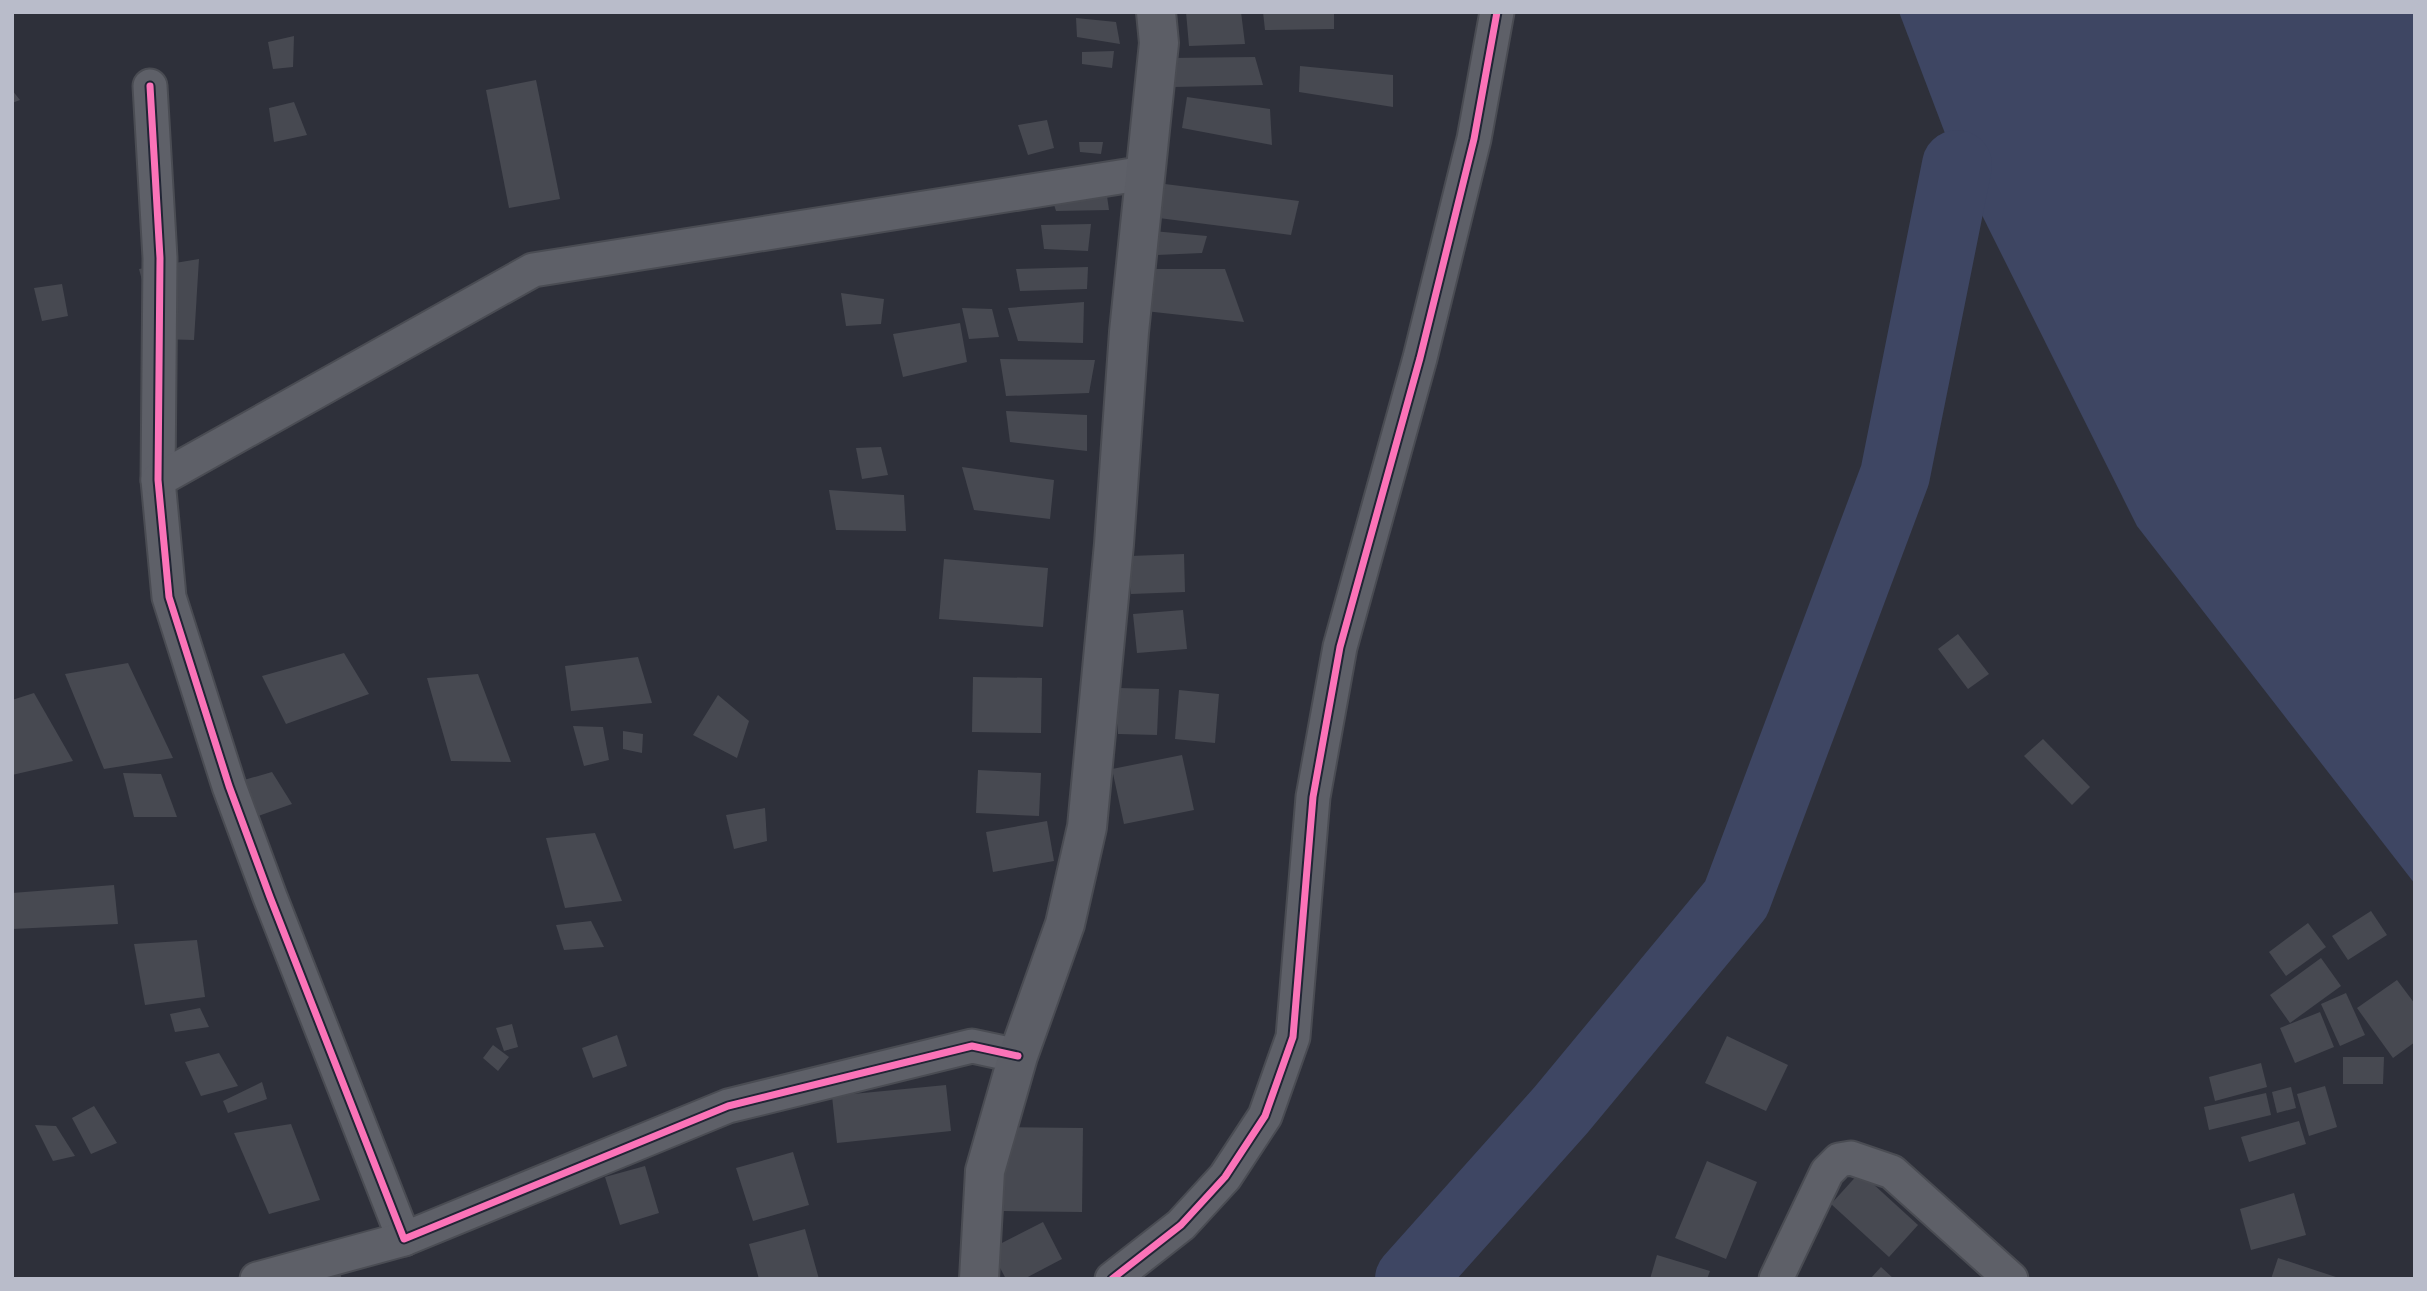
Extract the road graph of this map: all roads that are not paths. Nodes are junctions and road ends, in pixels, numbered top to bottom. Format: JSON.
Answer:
{"nodes":[{"id":1,"x":1156,"y":12,"type":"edge"},
{"id":2,"x":1497,"y":12,"type":"edge"},
{"id":3,"x":150,"y":86,"type":"dead end"},
{"id":4,"x":1145,"y":173,"type":"junction"},
{"id":5,"x":158,"y":480,"type":"junction"},
{"id":6,"x":1018,"y":1056,"type":"junction"},
{"id":7,"x":404,"y":1239,"type":"junction"},
{"id":8,"x":1993,"y":1273,"type":"edge"},
{"id":9,"x":257,"y":1279,"type":"edge"},
{"id":10,"x":979,"y":1279,"type":"edge"},
{"id":11,"x":1112,"y":1279,"type":"edge"},
{"id":12,"x":1776,"y":1279,"type":"edge"}],
"edges":[{"from":1,"to":4,"type":"main road"},
{"from":2,"to":11,"type":"street"},
{"from":3,"to":5,"type":"street"},
{"from":4,"to":5,"type":"street"},
{"from":4,"to":6,"type":"main road"},
{"from":5,"to":7,"type":"street"},
{"from":6,"to":7,"type":"street"},
{"from":6,"to":10,"type":"main road"},
{"from":7,"to":9,"type":"street"},
{"from":8,"to":12,"type":"street"}]}
